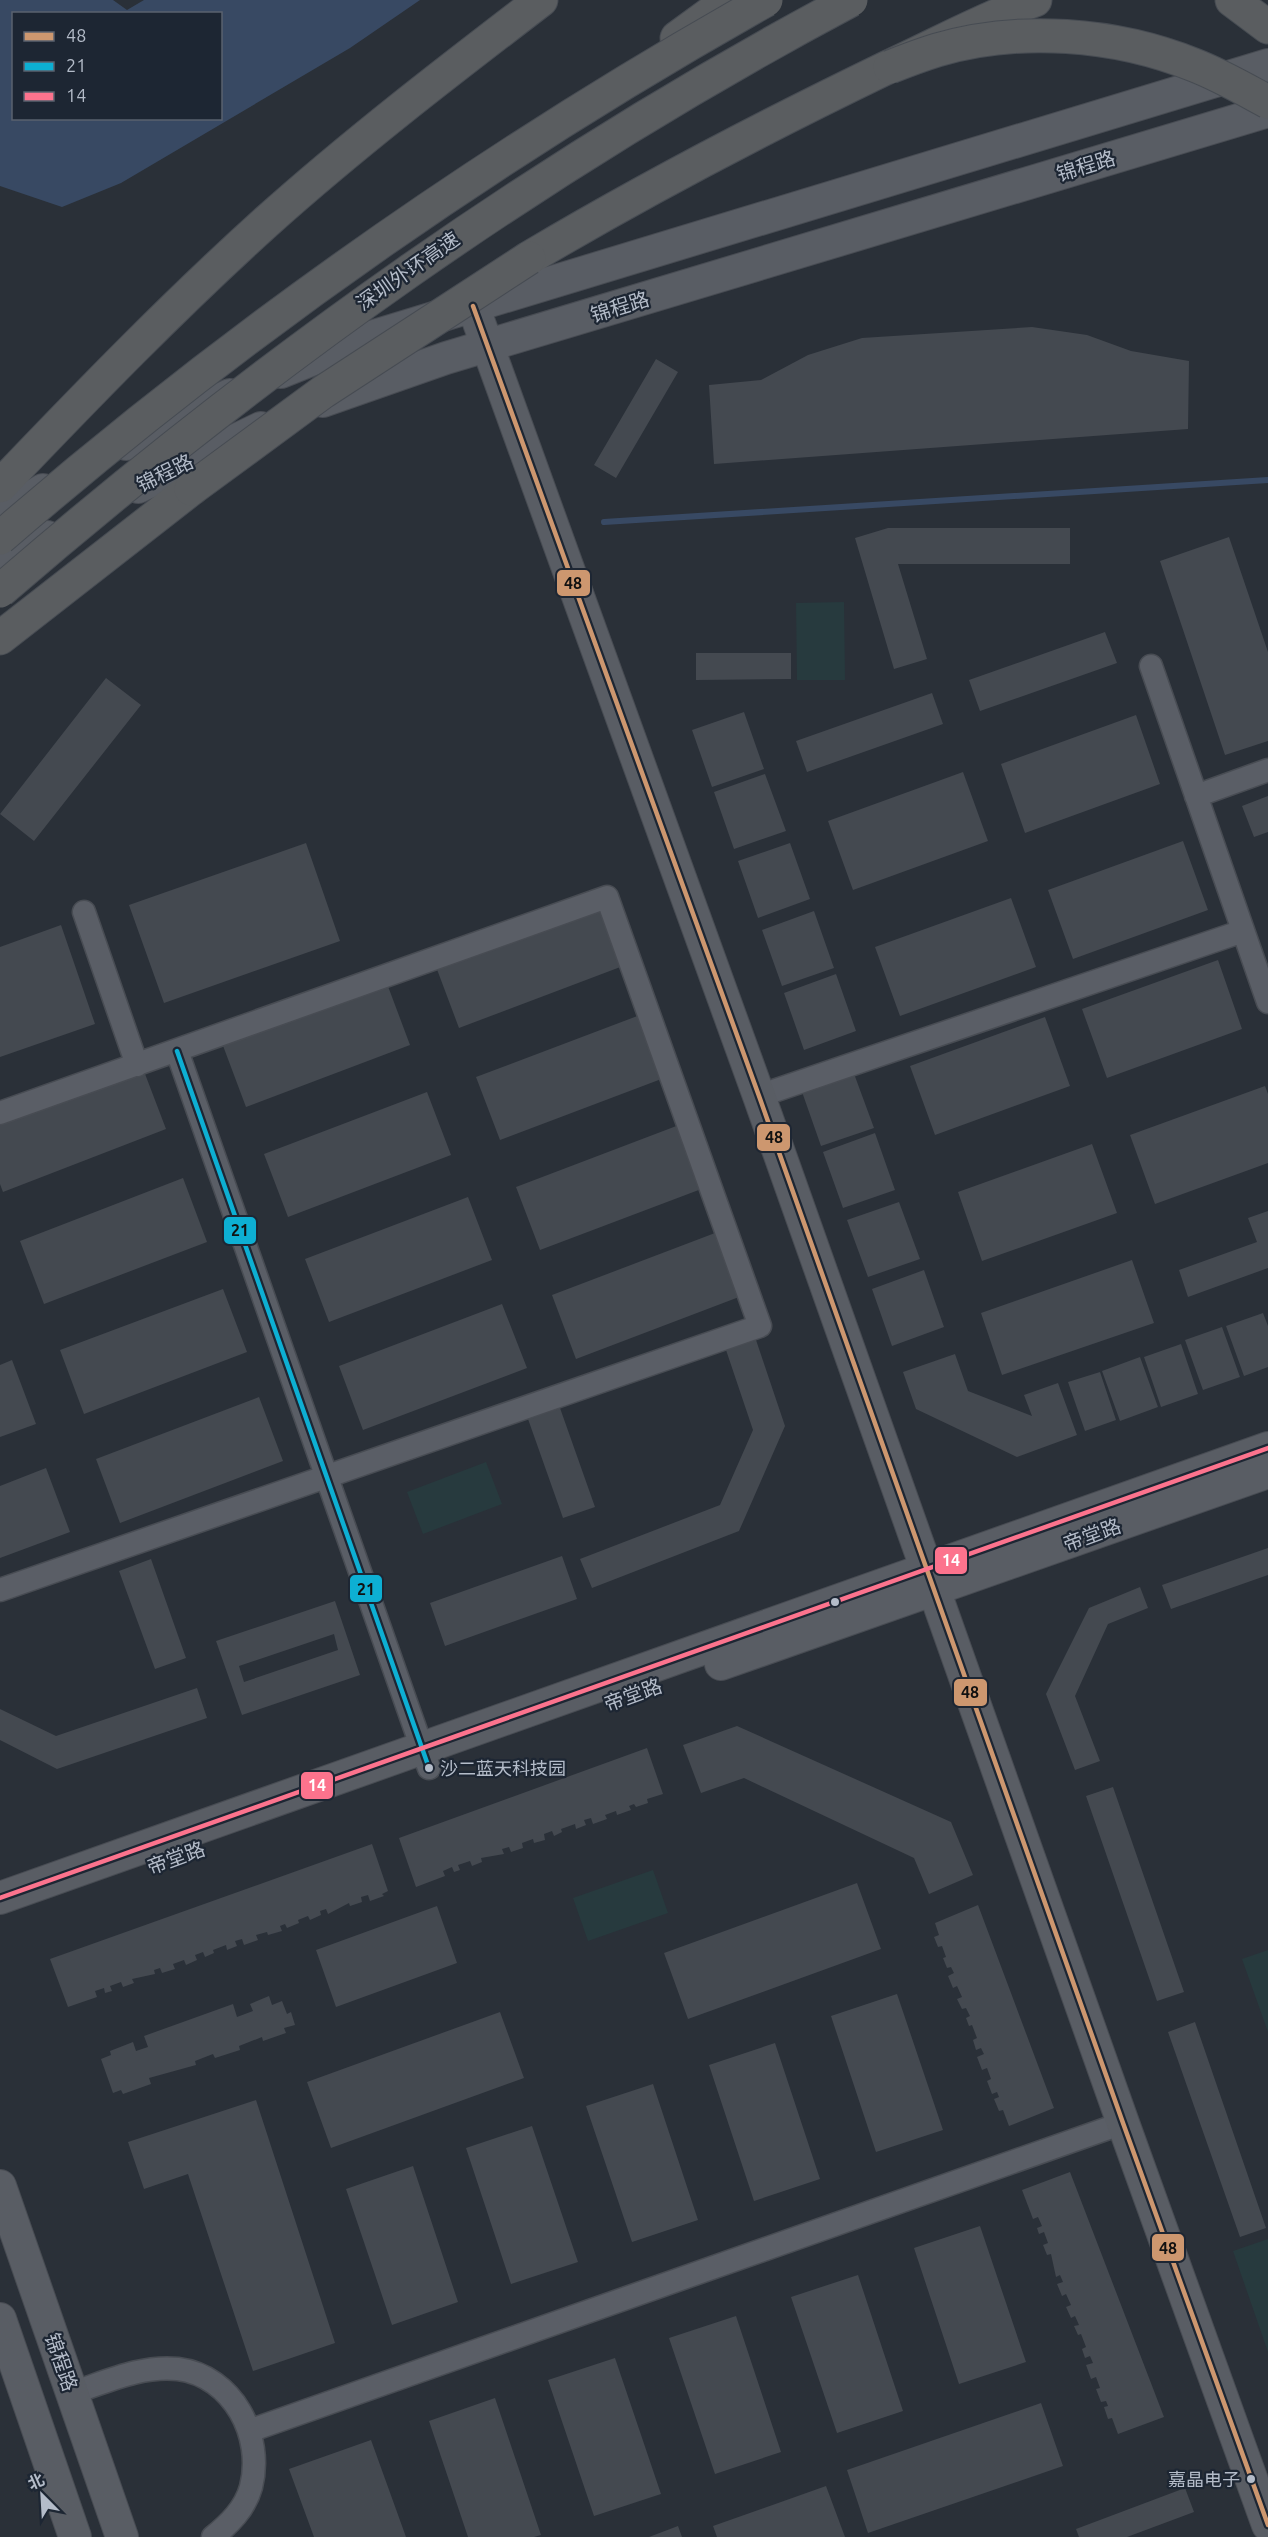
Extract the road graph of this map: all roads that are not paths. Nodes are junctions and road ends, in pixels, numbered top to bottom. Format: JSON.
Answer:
{"nodes":[{"id":1,"x":541,"y":0,"type":"edge"},
{"id":2,"x":729,"y":0,"type":"edge"},
{"id":3,"x":766,"y":0,"type":"edge"},
{"id":4,"x":851,"y":0,"type":"edge"},
{"id":5,"x":1035,"y":0,"type":"edge"},
{"id":6,"x":1232,"y":0,"type":"edge"},
{"id":7,"x":1268,"y":27,"type":"edge"},
{"id":8,"x":1268,"y":65,"type":"edge"},
{"id":9,"x":890,"y":67,"type":"junction"},
{"id":10,"x":594,"y":101,"type":"junction"},
{"id":11,"x":1268,"y":102,"type":"edge"},
{"id":12,"x":1268,"y":111,"type":"edge"},
{"id":13,"x":473,"y":306,"type":"junction"},
{"id":14,"x":488,"y":346,"type":"junction"},
{"id":15,"x":0,"y":486,"type":"edge"},
{"id":16,"x":0,"y":516,"type":"edge"},
{"id":17,"x":0,"y":538,"type":"edge"},
{"id":18,"x":0,"y":568,"type":"edge"},
{"id":19,"x":0,"y":591,"type":"edge"},
{"id":20,"x":0,"y":638,"type":"edge"},
{"id":21,"x":1151,"y":666,"type":"dead end"},
{"id":22,"x":1268,"y":770,"type":"edge"},
{"id":23,"x":1196,"y":796,"type":"junction"},
{"id":24,"x":84,"y":912,"type":"dead end"},
{"id":25,"x":1243,"y":931,"type":"junction"},
{"id":26,"x":1268,"y":1002,"type":"edge"},
{"id":27,"x":177,"y":1051,"type":"junction"},
{"id":28,"x":137,"y":1065,"type":"junction"},
{"id":29,"x":759,"y":1096,"type":"junction"},
{"id":30,"x":0,"y":1113,"type":"edge"},
{"id":31,"x":1268,"y":1448,"type":"edge"},
{"id":32,"x":1268,"y":1472,"type":"edge"},
{"id":33,"x":326,"y":1476,"type":"junction"},
{"id":34,"x":931,"y":1579,"type":"junction"},
{"id":35,"x":0,"y":1590,"type":"edge"},
{"id":36,"x":425,"y":1758,"type":"junction"},
{"id":37,"x":0,"y":1898,"type":"edge"},
{"id":38,"x":0,"y":1921,"type":"edge"},
{"id":39,"x":1123,"y":2123,"type":"junction"},
{"id":40,"x":0,"y":2186,"type":"edge"},
{"id":41,"x":0,"y":2319,"type":"edge"},
{"id":42,"x":72,"y":2393,"type":"junction"},
{"id":43,"x":249,"y":2431,"type":"junction"},
{"id":44,"x":1268,"y":2525,"type":"edge"},
{"id":45,"x":75,"y":2537,"type":"edge"},
{"id":46,"x":122,"y":2537,"type":"edge"},
{"id":47,"x":213,"y":2537,"type":"edge"}],
"edges":[{"from":1,"to":15,"type":"highway"},
{"from":2,"to":10,"type":"highway","bridge":true},
{"from":3,"to":10,"type":"highway","name":"深圳外环高速","bridge":true},
{"from":4,"to":19,"type":"highway","name":"深圳外环高速","bridge":true},
{"from":5,"to":9,"type":"highway","bridge":true},
{"from":6,"to":7,"type":"highway"},
{"from":8,"to":13,"type":"street"},
{"from":9,"to":11,"type":"highway","bridge":true},
{"from":9,"to":20,"type":"highway","bridge":true},
{"from":10,"to":17,"type":"highway","name":"深圳外环高速","bridge":true},
{"from":12,"to":14,"type":"street","name":"锦程路"},
{"from":13,"to":14,"type":"street"},
{"from":13,"to":16,"type":"street"},
{"from":14,"to":18,"type":"street","name":"锦程路"},
{"from":14,"to":29,"type":"street"},
{"from":21,"to":23,"type":"street"},
{"from":22,"to":23,"type":"street"},
{"from":23,"to":25,"type":"street"},
{"from":24,"to":28,"type":"street"},
{"from":25,"to":26,"type":"street"},
{"from":25,"to":29,"type":"street"},
{"from":27,"to":28,"type":"street"},
{"from":27,"to":33,"type":"street"},
{"from":27,"to":33,"type":"street"},
{"from":28,"to":30,"type":"street"},
{"from":29,"to":34,"type":"street"},
{"from":31,"to":34,"type":"street","name":"帝堂路"},
{"from":32,"to":34,"type":"street","name":"帝堂路"},
{"from":33,"to":35,"type":"street"},
{"from":33,"to":36,"type":"street"},
{"from":34,"to":36,"type":"street","name":"帝堂路"},
{"from":34,"to":39,"type":"street"},
{"from":36,"to":37,"type":"street","name":"帝堂路"},
{"from":36,"to":38,"type":"street","name":"帝堂路"},
{"from":39,"to":43,"type":"street"},
{"from":39,"to":44,"type":"street"},
{"from":40,"to":42,"type":"street","name":"锦程路"},
{"from":41,"to":45,"type":"street"},
{"from":42,"to":43,"type":"street"},
{"from":42,"to":46,"type":"street","name":"锦程路"},
{"from":43,"to":47,"type":"street"}]}
